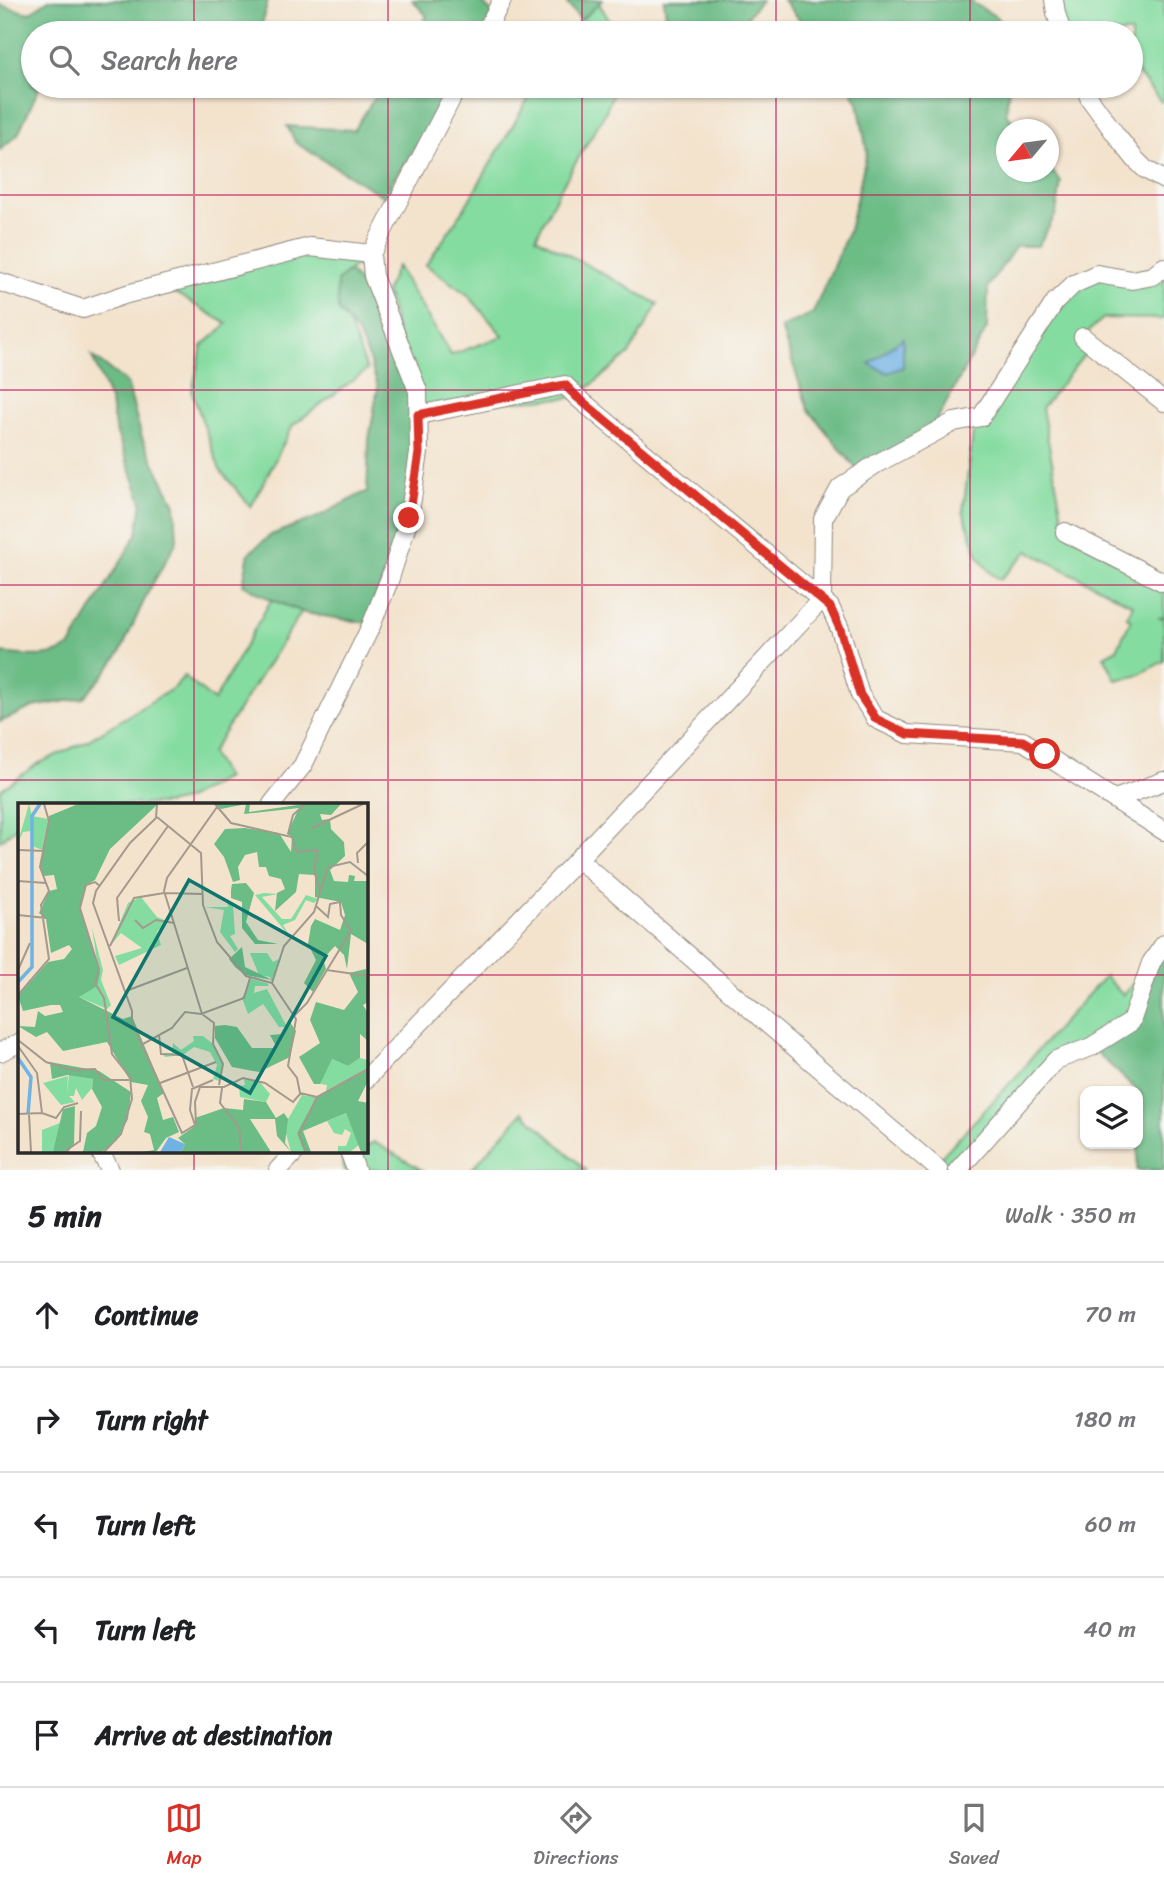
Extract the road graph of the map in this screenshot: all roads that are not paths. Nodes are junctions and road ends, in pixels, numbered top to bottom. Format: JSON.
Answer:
{"nodes":[{"id":1,"x":502,"y":0,"type":"edge"},
{"id":2,"x":1054,"y":0,"type":"edge"},
{"id":3,"x":491,"y":21,"type":"edge"},
{"id":4,"x":1058,"y":21,"type":"edge"},
{"id":5,"x":452,"y":98,"type":"edge"},
{"id":6,"x":1090,"y":98,"type":"edge"},
{"id":7,"x":1164,"y":180,"type":"edge"},
{"id":8,"x":371,"y":254,"type":"junction"},
{"id":9,"x":1164,"y":267,"type":"edge"},
{"id":10,"x":0,"y":282,"type":"edge"},
{"id":11,"x":1083,"y":337,"type":"dead end"},
{"id":12,"x":1164,"y":402,"type":"edge"},
{"id":13,"x":418,"y":415,"type":"junction"},
{"id":14,"x":1065,"y":532,"type":"dead end"},
{"id":15,"x":1164,"y":583,"type":"edge"},
{"id":16,"x":822,"y":599,"type":"junction"},
{"id":17,"x":1164,"y":781,"type":"edge"},
{"id":18,"x":1115,"y":799,"type":"junction"},
{"id":19,"x":273,"y":803,"type":"edge"},
{"id":20,"x":1164,"y":831,"type":"edge"},
{"id":21,"x":578,"y":859,"type":"junction"},
{"id":22,"x":1164,"y":944,"type":"edge"},
{"id":23,"x":18,"y":1043,"type":"edge"},
{"id":24,"x":0,"y":1052,"type":"edge"},
{"id":25,"x":368,"y":1077,"type":"edge"},
{"id":26,"x":101,"y":1153,"type":"edge"},
{"id":27,"x":294,"y":1153,"type":"edge"},
{"id":28,"x":350,"y":1153,"type":"edge"},
{"id":29,"x":110,"y":1170,"type":"edge"},
{"id":30,"x":278,"y":1170,"type":"edge"},
{"id":31,"x":356,"y":1170,"type":"edge"},
{"id":32,"x":939,"y":1170,"type":"edge"},
{"id":33,"x":958,"y":1170,"type":"edge"}],
"edges":[{"from":1,"to":3,"type":"street"},
{"from":2,"to":4,"type":"street"},
{"from":5,"to":8,"type":"street"},
{"from":6,"to":7,"type":"street"},
{"from":8,"to":10,"type":"street"},
{"from":8,"to":13,"type":"street"},
{"from":9,"to":16,"type":"street"},
{"from":11,"to":12,"type":"street"},
{"from":13,"to":16,"type":"street"},
{"from":13,"to":19,"type":"street"},
{"from":14,"to":15,"type":"street"},
{"from":16,"to":18,"type":"street"},
{"from":16,"to":21,"type":"street"},
{"from":17,"to":18,"type":"street"},
{"from":18,"to":20,"type":"street"},
{"from":21,"to":25,"type":"street"},
{"from":21,"to":32,"type":"street"},
{"from":22,"to":33,"type":"street"},
{"from":23,"to":24,"type":"street"},
{"from":26,"to":29,"type":"street"},
{"from":27,"to":30,"type":"street"},
{"from":28,"to":31,"type":"street"}]}
